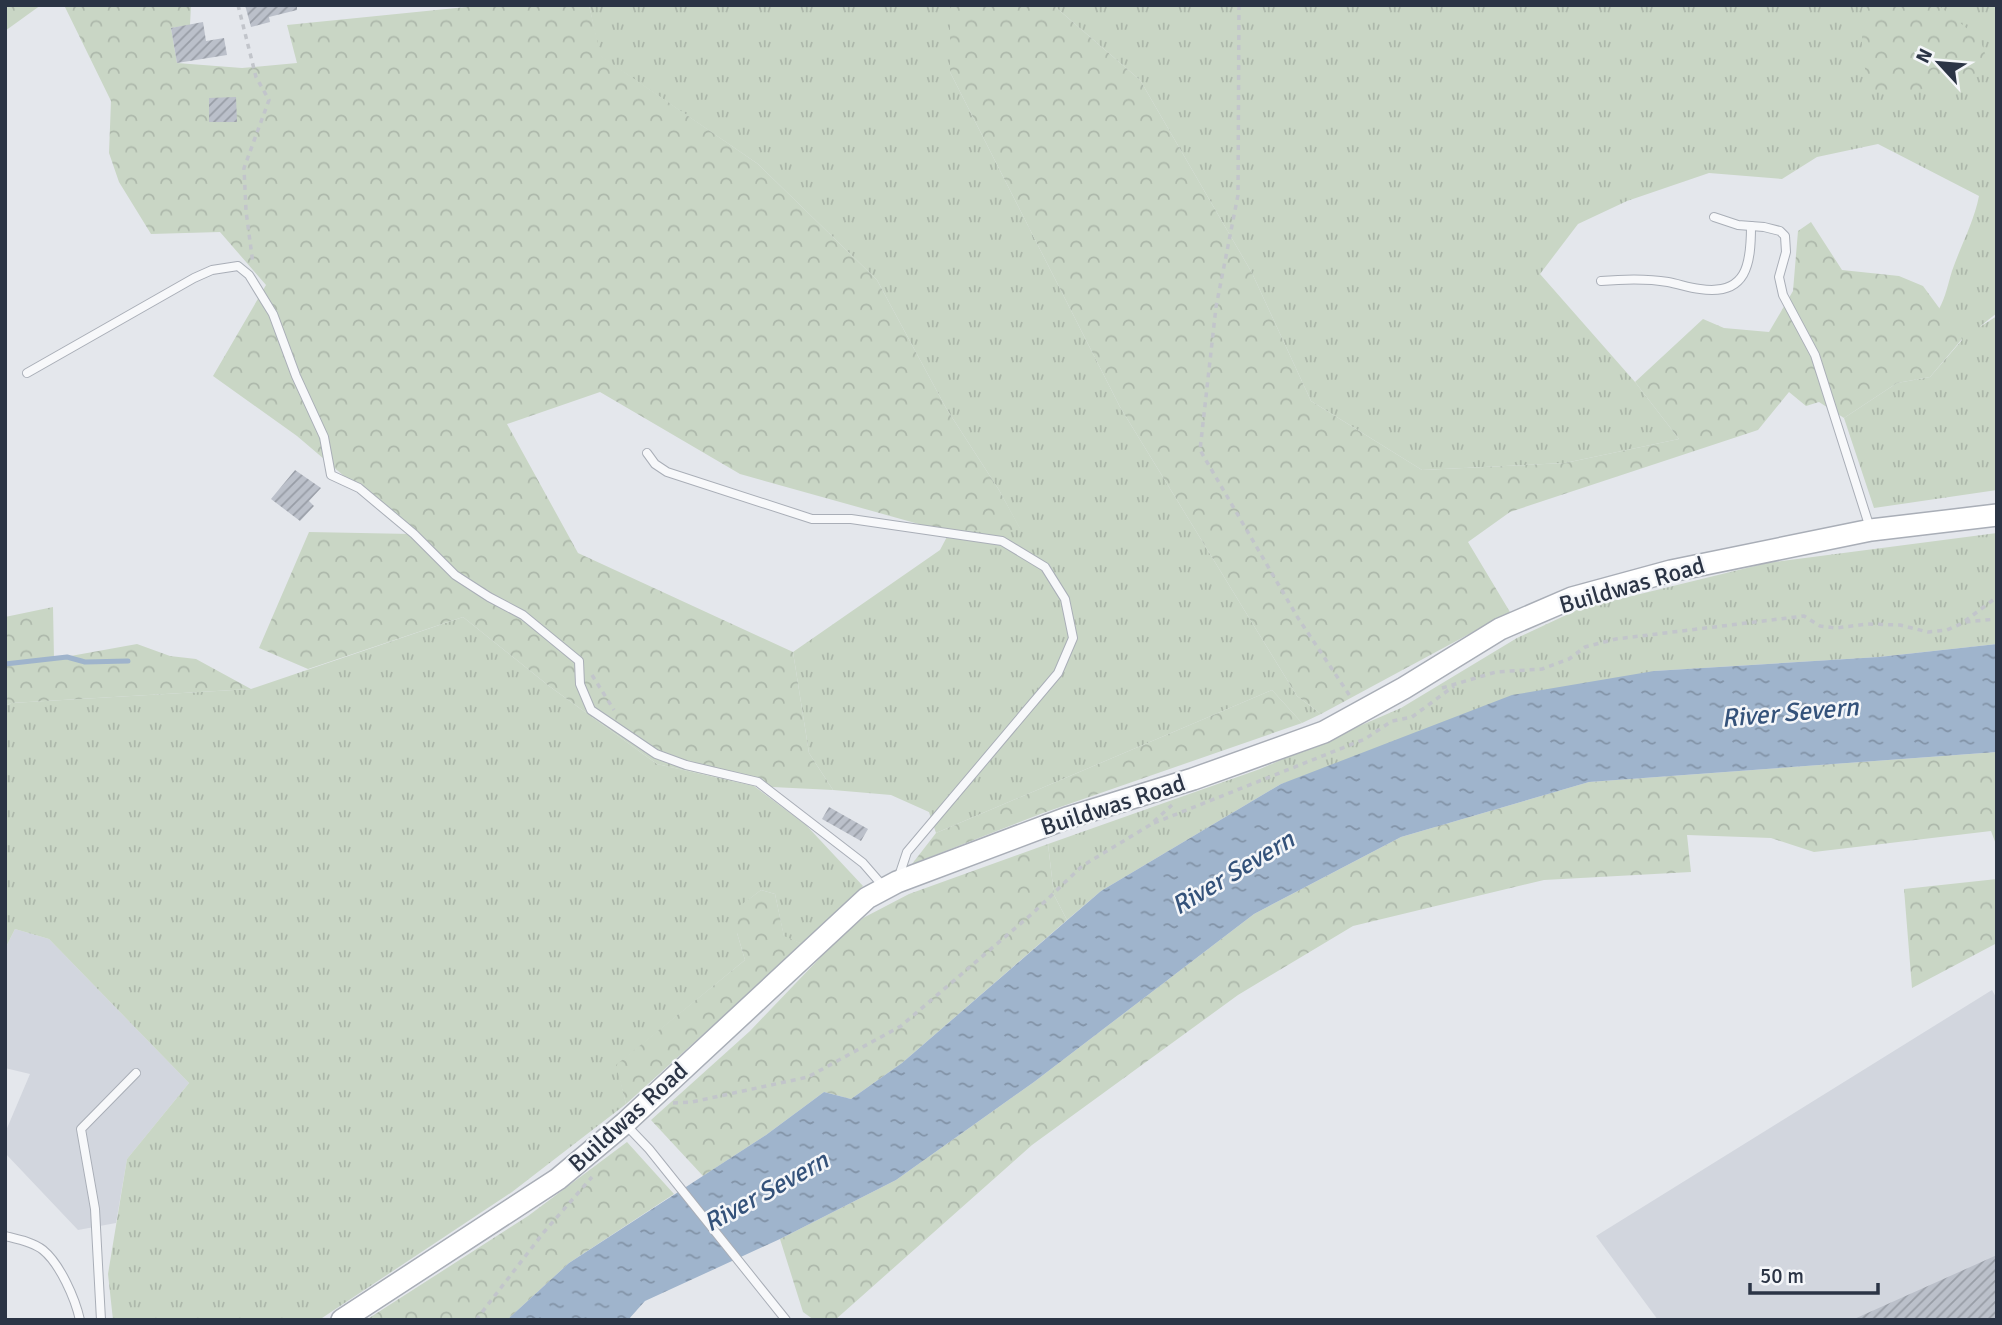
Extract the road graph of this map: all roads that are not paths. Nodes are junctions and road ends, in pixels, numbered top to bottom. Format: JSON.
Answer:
{"nodes":[{"id":1,"x":1714,"y":217,"type":"dead end"},
{"id":2,"x":1751,"y":226,"type":"junction"},
{"id":3,"x":1601,"y":281,"type":"dead end"},
{"id":4,"x":27,"y":373,"type":"dead end"},
{"id":5,"x":647,"y":453,"type":"dead end"},
{"id":6,"x":1997,"y":515,"type":"edge"},
{"id":7,"x":1871,"y":530,"type":"junction"},
{"id":8,"x":891,"y":885,"type":"junction"},
{"id":9,"x":136,"y":1073,"type":"dead end"},
{"id":10,"x":625,"y":1123,"type":"junction"},
{"id":11,"x":5,"y":1236,"type":"edge"},
{"id":12,"x":80,"y":1320,"type":"edge"},
{"id":13,"x":101,"y":1320,"type":"edge"},
{"id":14,"x":342,"y":1320,"type":"edge"},
{"id":15,"x":786,"y":1320,"type":"edge"}],
"edges":[{"from":1,"to":2,"type":"lane"},
{"from":2,"to":3,"type":"lane"},
{"from":2,"to":7,"type":"lane"},
{"from":4,"to":8,"type":"lane"},
{"from":5,"to":8,"type":"lane"},
{"from":6,"to":7,"type":"street","name":"Buildwas Road"},
{"from":7,"to":8,"type":"street","name":"Buildwas Road"},
{"from":8,"to":10,"type":"street","name":"Buildwas Road"},
{"from":9,"to":13,"type":"lane"},
{"from":10,"to":14,"type":"street","name":"Buildwas Road"},
{"from":10,"to":15,"type":"lane"},
{"from":11,"to":12,"type":"lane"}]}
